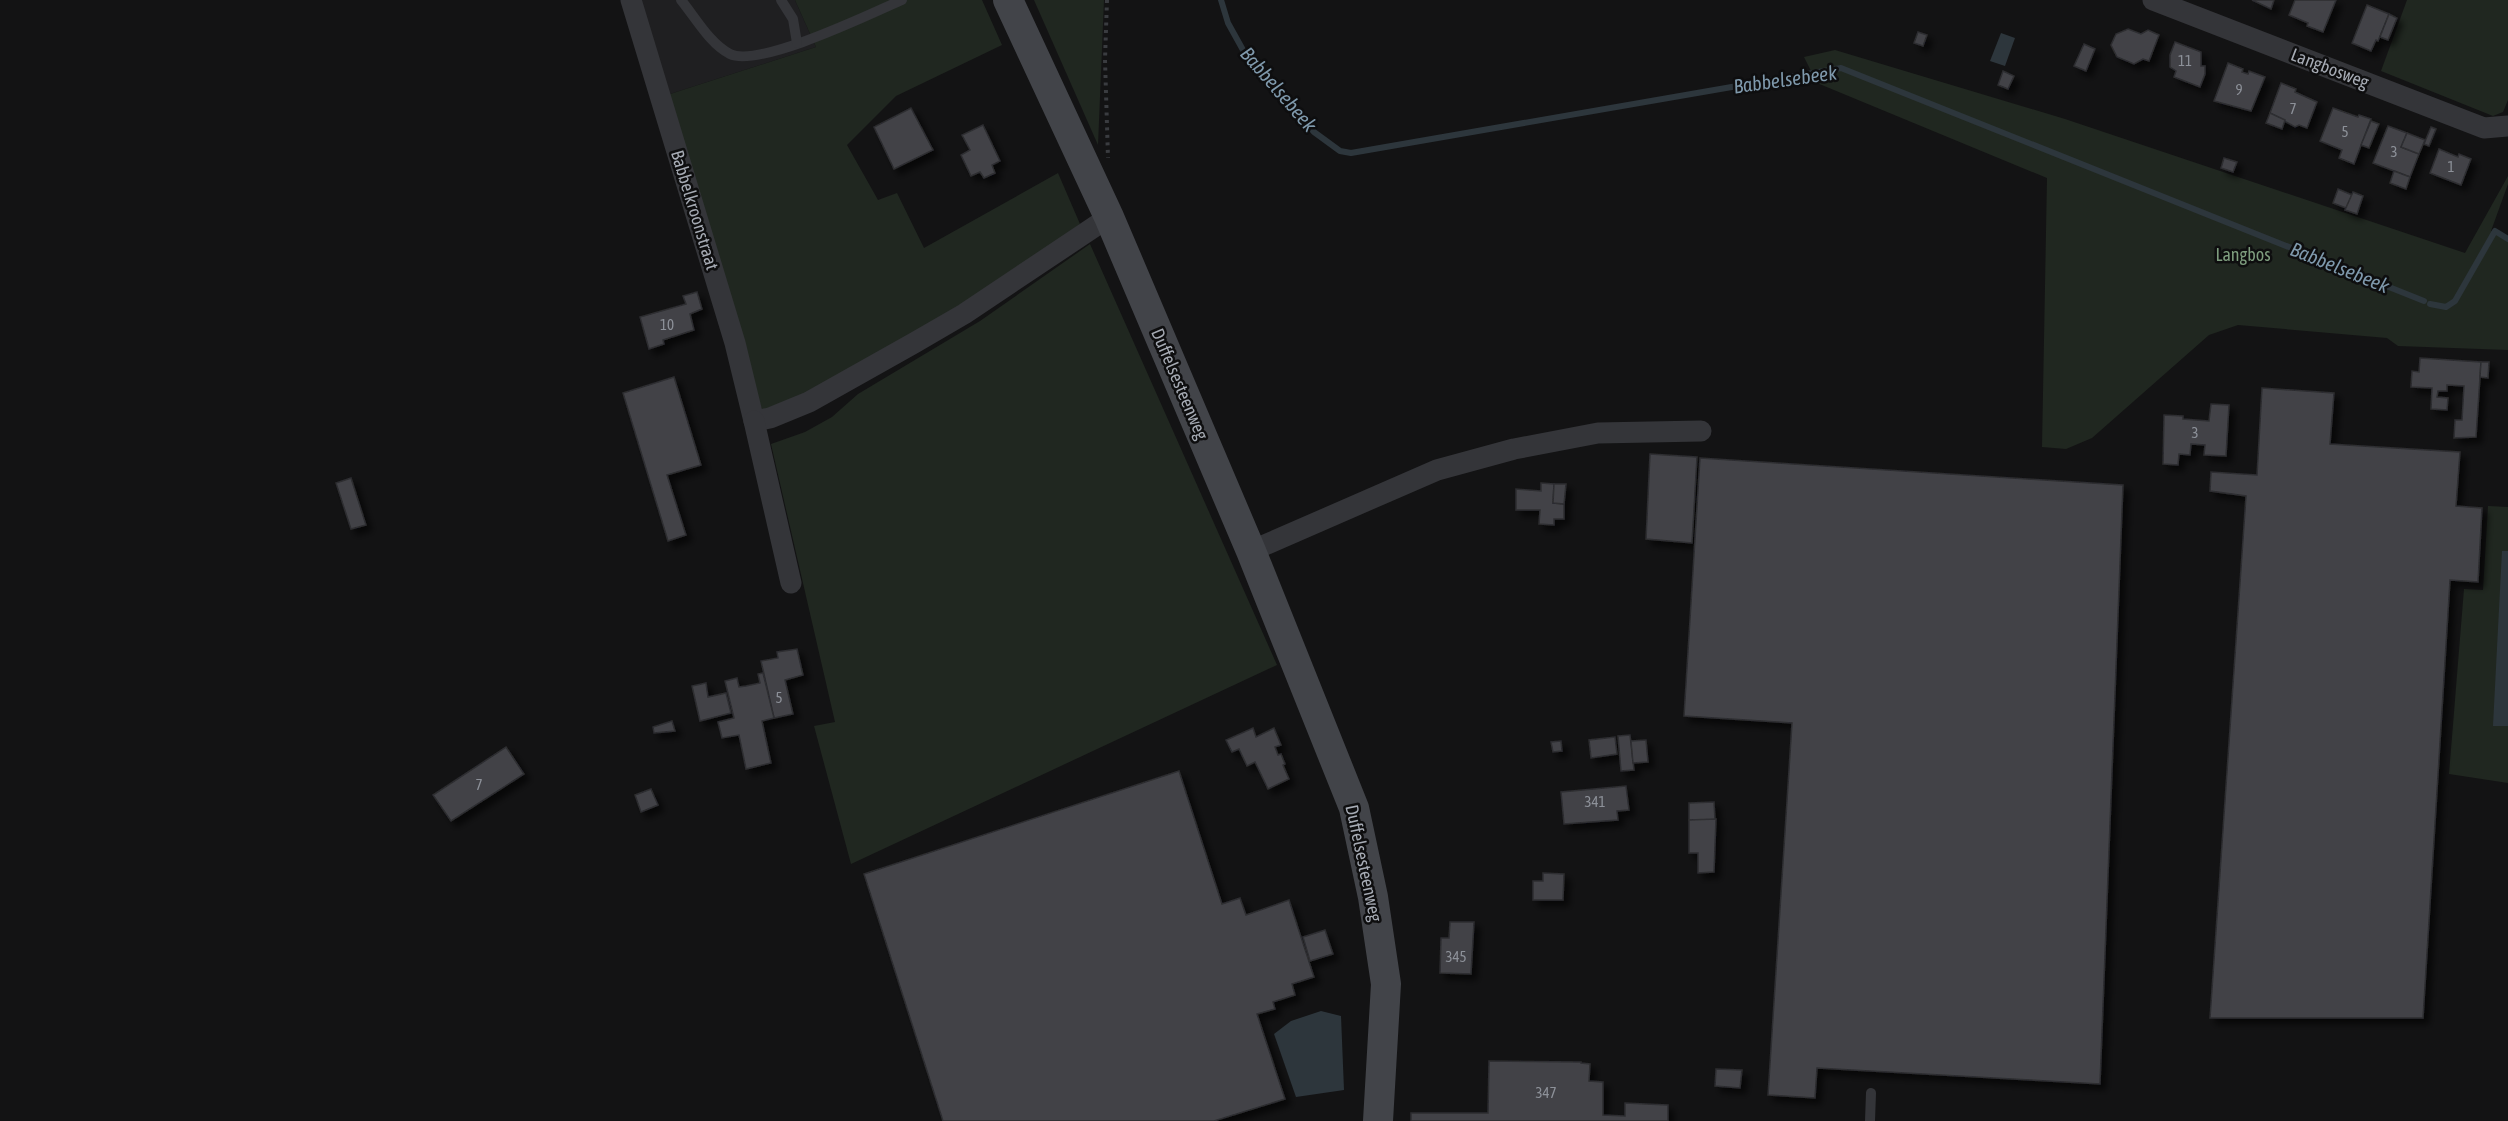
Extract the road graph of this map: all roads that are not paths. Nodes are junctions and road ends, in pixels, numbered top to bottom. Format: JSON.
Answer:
{"nodes":[{"id":1,"x":631,"y":0,"type":"edge"},
{"id":2,"x":681,"y":0,"type":"edge"},
{"id":3,"x":780,"y":0,"type":"edge"},
{"id":4,"x":902,"y":0,"type":"edge"},
{"id":5,"x":1008,"y":0,"type":"edge"},
{"id":6,"x":2153,"y":0,"type":"edge"},
{"id":7,"x":797,"y":43,"type":"junction"},
{"id":8,"x":2508,"y":126,"type":"edge"},
{"id":9,"x":1109,"y":217,"type":"junction"},
{"id":10,"x":754,"y":422,"type":"junction"},
{"id":11,"x":1701,"y":431,"type":"dead end"},
{"id":12,"x":1251,"y":551,"type":"junction"},
{"id":13,"x":791,"y":583,"type":"dead end"},
{"id":14,"x":1871,"y":1093,"type":"dead end"},
{"id":15,"x":1378,"y":1121,"type":"edge"},
{"id":16,"x":1870,"y":1121,"type":"edge"}],
"edges":[{"from":1,"to":10,"type":"street","name":"Babbelkroonstraat"},
{"from":2,"to":7,"type":"lane"},
{"from":3,"to":7,"type":"lane"},
{"from":4,"to":7,"type":"lane"},
{"from":5,"to":9,"type":"street","name":"Duffelsesteenweg"},
{"from":6,"to":8,"type":"street","name":"Langbosweg"},
{"from":9,"to":10,"type":"street"},
{"from":9,"to":12,"type":"street","name":"Duffelsesteenweg"},
{"from":10,"to":13,"type":"street","name":"Babbelkroonstraat"},
{"from":11,"to":12,"type":"street"},
{"from":12,"to":15,"type":"street","name":"Duffelsesteenweg"},
{"from":14,"to":16,"type":"lane"}]}
